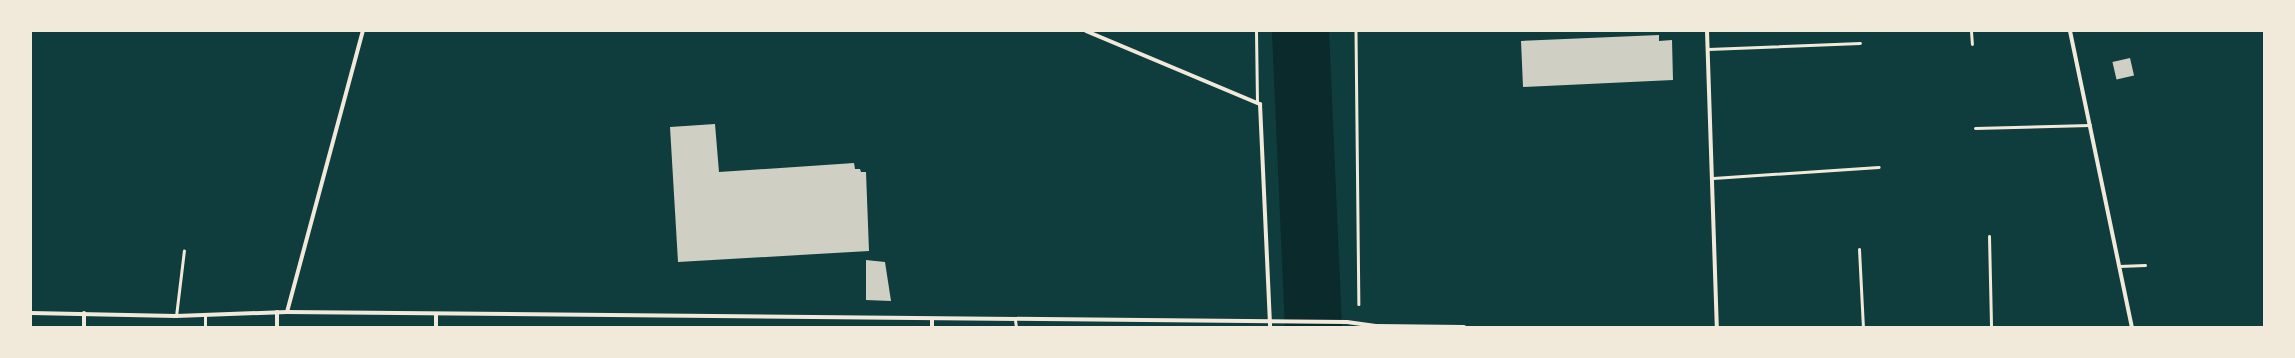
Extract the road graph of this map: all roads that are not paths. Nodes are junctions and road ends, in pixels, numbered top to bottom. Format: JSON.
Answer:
{"nodes":[{"id":1,"x":363,"y":31,"type":"edge"},
{"id":2,"x":1086,"y":31,"type":"edge"},
{"id":3,"x":1256,"y":31,"type":"edge"},
{"id":4,"x":1707,"y":31,"type":"edge"},
{"id":5,"x":1971,"y":31,"type":"edge"},
{"id":6,"x":2070,"y":31,"type":"edge"},
{"id":7,"x":1860,"y":43,"type":"dead end"},
{"id":8,"x":1972,"y":44,"type":"dead end"},
{"id":9,"x":1708,"y":49,"type":"junction"},
{"id":10,"x":1257,"y":102,"type":"junction"},
{"id":11,"x":2090,"y":125,"type":"junction"},
{"id":12,"x":1975,"y":128,"type":"dead end"},
{"id":13,"x":1879,"y":167,"type":"dead end"},
{"id":14,"x":1714,"y":178,"type":"junction"},
{"id":15,"x":1989,"y":236,"type":"dead end"},
{"id":16,"x":1859,"y":249,"type":"dead end"},
{"id":17,"x":184,"y":250,"type":"dead end"},
{"id":18,"x":2146,"y":265,"type":"dead end"},
{"id":19,"x":2119,"y":266,"type":"junction"},
{"id":20,"x":277,"y":312,"type":"junction"},
{"id":21,"x":287,"y":312,"type":"junction"},
{"id":22,"x":31,"y":313,"type":"edge"},
{"id":23,"x":84,"y":313,"type":"junction"},
{"id":24,"x":436,"y":314,"type":"junction"},
{"id":25,"x":176,"y":316,"type":"junction"},
{"id":26,"x":205,"y":316,"type":"junction"},
{"id":27,"x":932,"y":319,"type":"junction"},
{"id":28,"x":1015,"y":320,"type":"junction"},
{"id":29,"x":1211,"y":322,"type":"junction"},
{"id":30,"x":1270,"y":325,"type":"edge"},
{"id":31,"x":84,"y":327,"type":"edge"},
{"id":32,"x":205,"y":327,"type":"edge"},
{"id":33,"x":277,"y":327,"type":"edge"},
{"id":34,"x":436,"y":327,"type":"edge"},
{"id":35,"x":932,"y":327,"type":"edge"},
{"id":36,"x":1016,"y":327,"type":"edge"},
{"id":37,"x":1211,"y":327,"type":"edge"},
{"id":38,"x":1376,"y":327,"type":"edge"},
{"id":39,"x":1464,"y":327,"type":"edge"},
{"id":40,"x":1717,"y":327,"type":"edge"},
{"id":41,"x":1863,"y":327,"type":"edge"},
{"id":42,"x":1991,"y":327,"type":"edge"},
{"id":43,"x":2132,"y":327,"type":"edge"}],
"edges":[{"from":1,"to":21,"type":"street"},
{"from":2,"to":10,"type":"street"},
{"from":3,"to":10,"type":"lane"},
{"from":4,"to":9,"type":"street"},
{"from":5,"to":8,"type":"lane"},
{"from":6,"to":11,"type":"street"},
{"from":7,"to":9,"type":"lane"},
{"from":9,"to":14,"type":"street"},
{"from":10,"to":30,"type":"street"},
{"from":11,"to":12,"type":"lane"},
{"from":11,"to":19,"type":"street"},
{"from":13,"to":14,"type":"lane"},
{"from":14,"to":40,"type":"street"},
{"from":15,"to":42,"type":"lane"},
{"from":16,"to":41,"type":"lane"},
{"from":17,"to":25,"type":"lane"},
{"from":18,"to":19,"type":"lane"},
{"from":19,"to":43,"type":"street"},
{"from":20,"to":21,"type":"street"},
{"from":20,"to":26,"type":"street"},
{"from":20,"to":33,"type":"street"},
{"from":21,"to":24,"type":"street"},
{"from":22,"to":23,"type":"street"},
{"from":23,"to":25,"type":"street"},
{"from":23,"to":31,"type":"street"},
{"from":24,"to":27,"type":"street"},
{"from":24,"to":34,"type":"street"},
{"from":25,"to":26,"type":"street"},
{"from":26,"to":32,"type":"lane"},
{"from":27,"to":28,"type":"street"},
{"from":27,"to":35,"type":"street"},
{"from":28,"to":29,"type":"street"},
{"from":28,"to":36,"type":"lane"},
{"from":29,"to":30,"type":"street"},
{"from":29,"to":37,"type":"street"},
{"from":30,"to":38,"type":"street"},
{"from":38,"to":39,"type":"street"}]}
